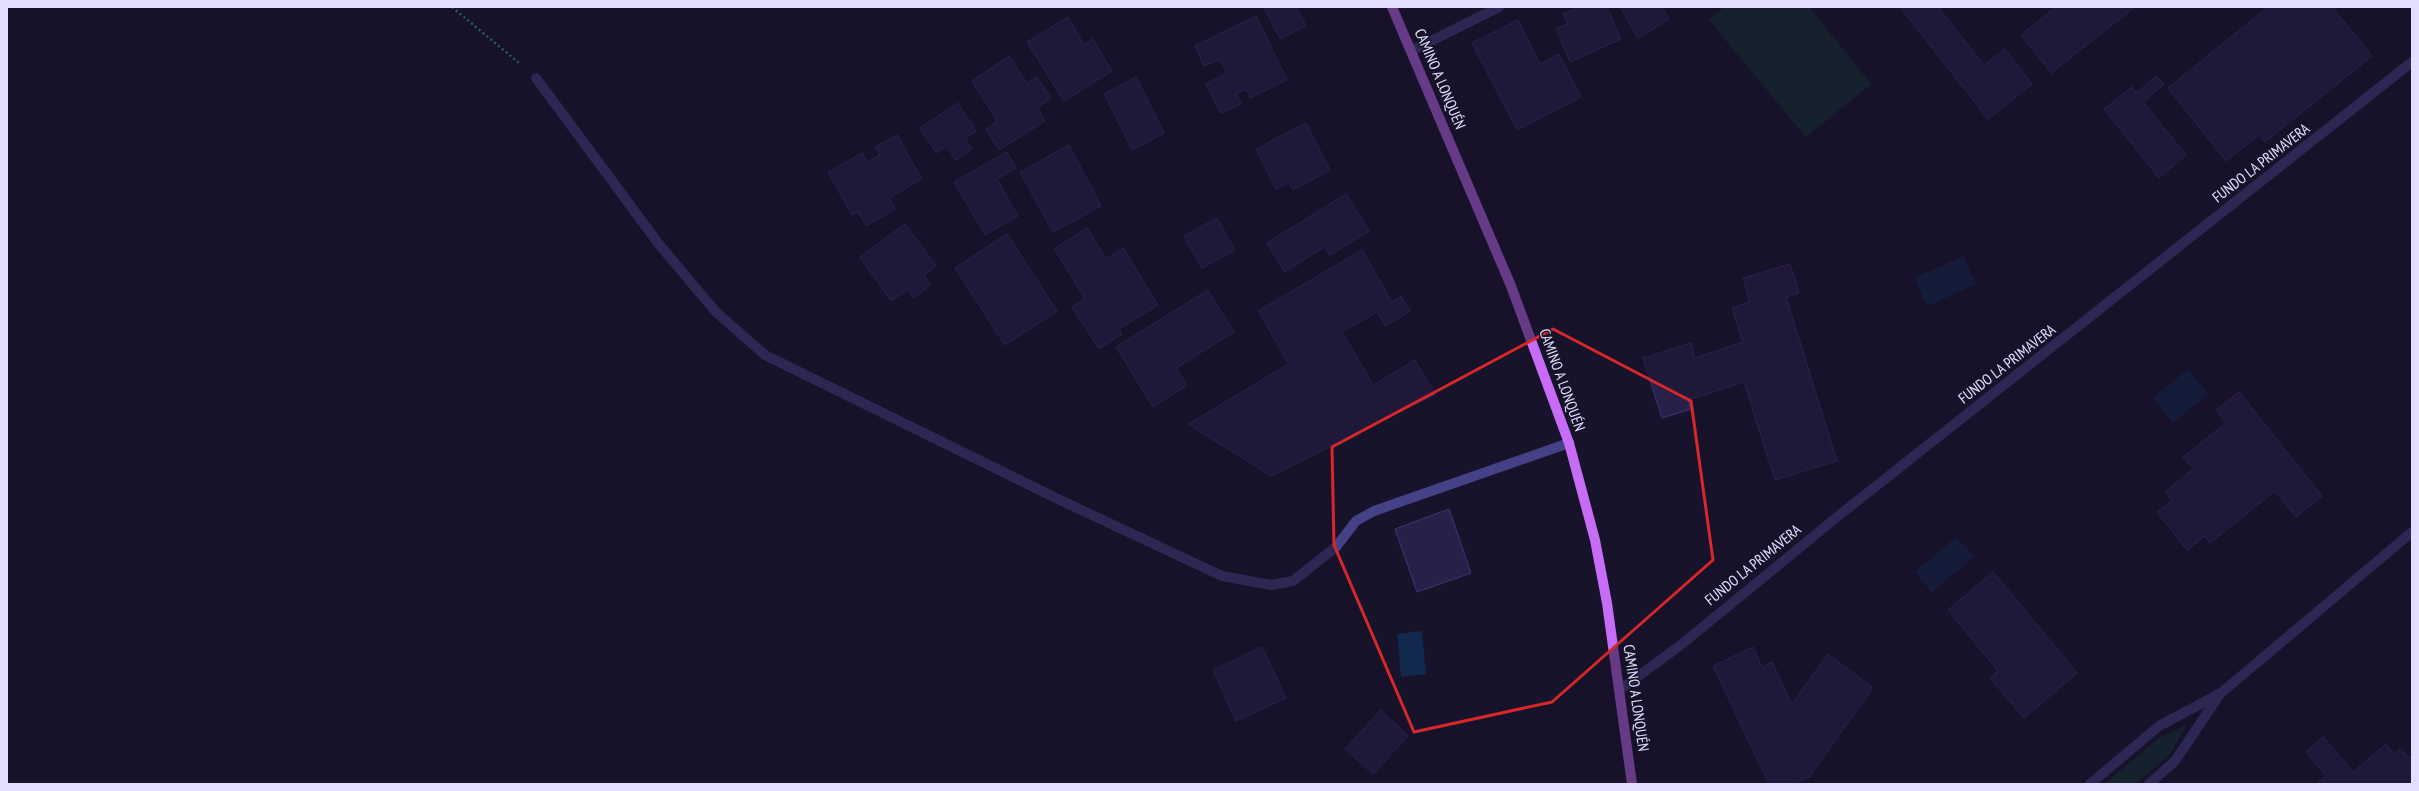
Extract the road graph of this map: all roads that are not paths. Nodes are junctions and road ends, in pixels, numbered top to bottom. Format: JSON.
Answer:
{"nodes":[{"id":1,"x":1392,"y":7,"type":"edge"},
{"id":2,"x":1499,"y":7,"type":"edge"},
{"id":3,"x":1411,"y":51,"type":"junction"},
{"id":4,"x":2412,"y":62,"type":"edge"},
{"id":5,"x":536,"y":78,"type":"road end"},
{"id":6,"x":1569,"y":443,"type":"junction"},
{"id":7,"x":2412,"y":532,"type":"edge"},
{"id":8,"x":1620,"y":689,"type":"junction"},
{"id":9,"x":2221,"y":693,"type":"junction"},
{"id":10,"x":1632,"y":784,"type":"edge"},
{"id":11,"x":2090,"y":784,"type":"edge"},
{"id":12,"x":2148,"y":784,"type":"edge"}],
"edges":[{"from":1,"to":3,"type":"main road","name":"CAMINO A LONQUÉN"},
{"from":2,"to":3,"type":"street"},
{"from":3,"to":6,"type":"main road","name":"CAMINO A LONQUÉN"},
{"from":4,"to":8,"type":"street","name":"FUNDO LA PRIMAVERA"},
{"from":5,"to":6,"type":"street"},
{"from":6,"to":8,"type":"main road","name":"CAMINO A LONQUÉN"},
{"from":7,"to":9,"type":"street"},
{"from":8,"to":10,"type":"main road","name":"CAMINO A LONQUÉN"},
{"from":9,"to":11,"type":"street"},
{"from":9,"to":12,"type":"street"}]}
